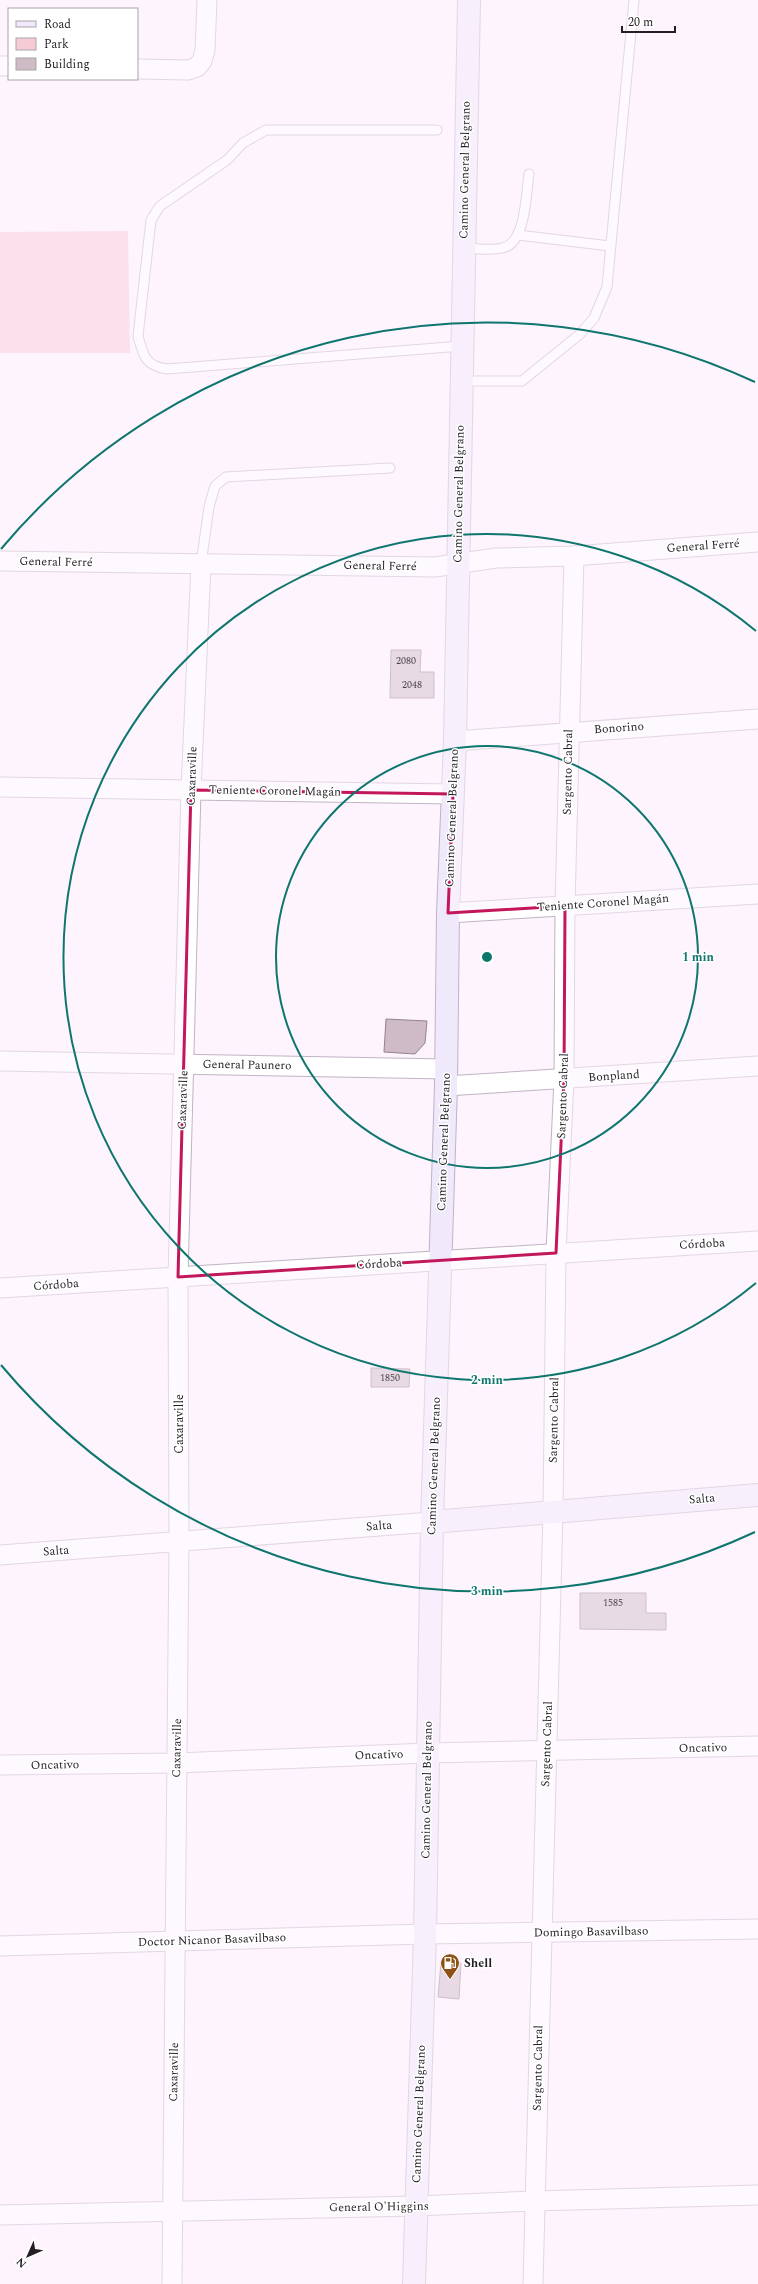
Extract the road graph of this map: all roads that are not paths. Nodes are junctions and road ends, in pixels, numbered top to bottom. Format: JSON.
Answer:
{"nodes":[{"id":1,"x":207,"y":0,"type":"edge"},
{"id":2,"x":469,"y":0,"type":"edge"},
{"id":3,"x":634,"y":0,"type":"edge"},
{"id":4,"x":138,"y":69,"type":"edge"},
{"id":5,"x":437,"y":130,"type":"dead end"},
{"id":6,"x":530,"y":174,"type":"dead end"},
{"id":7,"x":518,"y":235,"type":"junction"},
{"id":8,"x":610,"y":246,"type":"junction"},
{"id":9,"x":464,"y":248,"type":"junction"},
{"id":10,"x":462,"y":346,"type":"junction"},
{"id":11,"x":461,"y":381,"type":"junction"},
{"id":12,"x":390,"y":468,"type":"dead end"},
{"id":13,"x":758,"y":542,"type":"edge"},
{"id":14,"x":574,"y":556,"type":"junction"},
{"id":15,"x":0,"y":561,"type":"edge"},
{"id":16,"x":201,"y":564,"type":"junction"},
{"id":17,"x":457,"y":564,"type":"junction"},
{"id":18,"x":758,"y":719,"type":"edge"},
{"id":19,"x":569,"y":732,"type":"junction"},
{"id":20,"x":455,"y":741,"type":"junction"},
{"id":21,"x":0,"y":788,"type":"edge"},
{"id":22,"x":191,"y":790,"type":"junction"},
{"id":23,"x":453,"y":794,"type":"junction"},
{"id":24,"x":758,"y":894,"type":"edge"},
{"id":25,"x":565,"y":906,"type":"junction"},
{"id":26,"x":448,"y":913,"type":"junction"},
{"id":27,"x":0,"y":1061,"type":"edge"},
{"id":28,"x":184,"y":1063,"type":"junction"},
{"id":29,"x":758,"y":1066,"type":"edge"},
{"id":30,"x":446,"y":1078,"type":"junction"},
{"id":31,"x":564,"y":1079,"type":"junction"},
{"id":32,"x":758,"y":1241,"type":"edge"},
{"id":33,"x":556,"y":1253,"type":"junction"},
{"id":34,"x":440,"y":1261,"type":"junction"},
{"id":35,"x":178,"y":1277,"type":"junction"},
{"id":36,"x":0,"y":1288,"type":"edge"},
{"id":37,"x":758,"y":1495,"type":"edge"},
{"id":38,"x":552,"y":1511,"type":"junction"},
{"id":39,"x":432,"y":1522,"type":"junction"},
{"id":40,"x":180,"y":1541,"type":"junction"},
{"id":41,"x":0,"y":1555,"type":"edge"},
{"id":42,"x":758,"y":1746,"type":"edge"},
{"id":43,"x":547,"y":1751,"type":"junction"},
{"id":44,"x":428,"y":1753,"type":"junction"},
{"id":45,"x":177,"y":1763,"type":"junction"},
{"id":46,"x":0,"y":1765,"type":"edge"},
{"id":47,"x":758,"y":1930,"type":"edge"},
{"id":48,"x":540,"y":1933,"type":"junction"},
{"id":49,"x":425,"y":1934,"type":"junction"},
{"id":50,"x":175,"y":1941,"type":"junction"},
{"id":51,"x":0,"y":1946,"type":"edge"},
{"id":52,"x":758,"y":2195,"type":"edge"},
{"id":53,"x":534,"y":2201,"type":"junction"},
{"id":54,"x":416,"y":2206,"type":"junction"},
{"id":55,"x":172,"y":2211,"type":"junction"},
{"id":56,"x":0,"y":2215,"type":"edge"},
{"id":57,"x":172,"y":2284,"type":"edge"},
{"id":58,"x":414,"y":2284,"type":"edge"},
{"id":59,"x":533,"y":2284,"type":"edge"}],
"edges":[{"from":1,"to":4,"type":"street"},
{"from":2,"to":9,"type":"street","name":"Camino General Belgrano"},
{"from":3,"to":8,"type":"lane"},
{"from":5,"to":10,"type":"lane"},
{"from":6,"to":7,"type":"lane"},
{"from":7,"to":8,"type":"lane"},
{"from":7,"to":9,"type":"lane"},
{"from":8,"to":11,"type":"lane"},
{"from":9,"to":10,"type":"street","name":"Camino General Belgrano"},
{"from":10,"to":11,"type":"street","name":"Camino General Belgrano"},
{"from":11,"to":17,"type":"street","name":"Camino General Belgrano"},
{"from":12,"to":16,"type":"lane"},
{"from":13,"to":14,"type":"street","name":"General Ferré"},
{"from":14,"to":17,"type":"street","name":"General Ferré"},
{"from":14,"to":19,"type":"street","name":"Sargento Cabral"},
{"from":15,"to":16,"type":"street","name":"General Ferré"},
{"from":16,"to":17,"type":"street","name":"General Ferré"},
{"from":16,"to":22,"type":"street","name":"Caxaraville"},
{"from":17,"to":20,"type":"street","name":"Camino General Belgrano"},
{"from":18,"to":19,"type":"street","name":"Bonorino"},
{"from":19,"to":20,"type":"street","name":"Bonorino"},
{"from":19,"to":25,"type":"street","name":"Sargento Cabral"},
{"from":20,"to":23,"type":"street","name":"Camino General Belgrano"},
{"from":21,"to":22,"type":"street","name":"Teniente Coronel Magán"},
{"from":22,"to":23,"type":"street","name":"Teniente Coronel Magán"},
{"from":22,"to":28,"type":"street","name":"Caxaraville"},
{"from":23,"to":26,"type":"street","name":"Camino General Belgrano"},
{"from":24,"to":25,"type":"street","name":"Teniente Coronel Magán"},
{"from":25,"to":26,"type":"street","name":"Teniente Coronel Magán"},
{"from":25,"to":31,"type":"street","name":"Sargento Cabral"},
{"from":26,"to":30,"type":"street","name":"Camino General Belgrano"},
{"from":27,"to":28,"type":"street","name":"General Paunero"},
{"from":28,"to":30,"type":"street","name":"General Paunero"},
{"from":28,"to":35,"type":"street","name":"Caxaraville"},
{"from":29,"to":31,"type":"street","name":"Bonpland"},
{"from":30,"to":31,"type":"street","name":"Bonpland"},
{"from":30,"to":34,"type":"street","name":"Camino General Belgrano"},
{"from":31,"to":33,"type":"street","name":"Sargento Cabral"},
{"from":32,"to":33,"type":"street","name":"Córdoba"},
{"from":33,"to":34,"type":"street","name":"Córdoba"},
{"from":33,"to":38,"type":"street","name":"Sargento Cabral"},
{"from":34,"to":35,"type":"street","name":"Córdoba"},
{"from":34,"to":39,"type":"street","name":"Camino General Belgrano"},
{"from":35,"to":36,"type":"street","name":"Córdoba"},
{"from":35,"to":40,"type":"street","name":"Caxaraville"},
{"from":37,"to":38,"type":"street","name":"Salta"},
{"from":38,"to":39,"type":"street","name":"Salta"},
{"from":38,"to":43,"type":"street","name":"Sargento Cabral"},
{"from":39,"to":40,"type":"street","name":"Salta"},
{"from":39,"to":44,"type":"street","name":"Camino General Belgrano"},
{"from":40,"to":41,"type":"street","name":"Salta"},
{"from":40,"to":45,"type":"street","name":"Caxaraville"},
{"from":42,"to":43,"type":"street","name":"Oncativo"},
{"from":43,"to":44,"type":"street","name":"Oncativo"},
{"from":43,"to":48,"type":"street","name":"Sargento Cabral"},
{"from":44,"to":45,"type":"street","name":"Oncativo"},
{"from":44,"to":49,"type":"street","name":"Camino General Belgrano"},
{"from":45,"to":46,"type":"street","name":"Oncativo"},
{"from":45,"to":50,"type":"street","name":"Caxaraville"},
{"from":47,"to":48,"type":"street","name":"Domingo Basavilbaso"},
{"from":48,"to":49,"type":"street","name":"Domingo Basavilbaso"},
{"from":48,"to":53,"type":"street","name":"Sargento Cabral"},
{"from":49,"to":50,"type":"street","name":"Doctor Nicanor Basavilbaso"},
{"from":49,"to":54,"type":"street","name":"Camino General Belgrano"},
{"from":50,"to":51,"type":"street","name":"Doctor Nicanor Basavilbaso"},
{"from":50,"to":55,"type":"street","name":"Caxaraville"},
{"from":52,"to":53,"type":"street","name":"General O'Higgins"},
{"from":53,"to":54,"type":"street","name":"General O'Higgins"},
{"from":53,"to":59,"type":"street","name":"Sargento Cabral"},
{"from":54,"to":55,"type":"street","name":"General O'Higgins"},
{"from":54,"to":58,"type":"street","name":"Camino General Belgrano"},
{"from":55,"to":56,"type":"street","name":"General O'Higgins"},
{"from":55,"to":57,"type":"street","name":"Caxaraville"}]}
